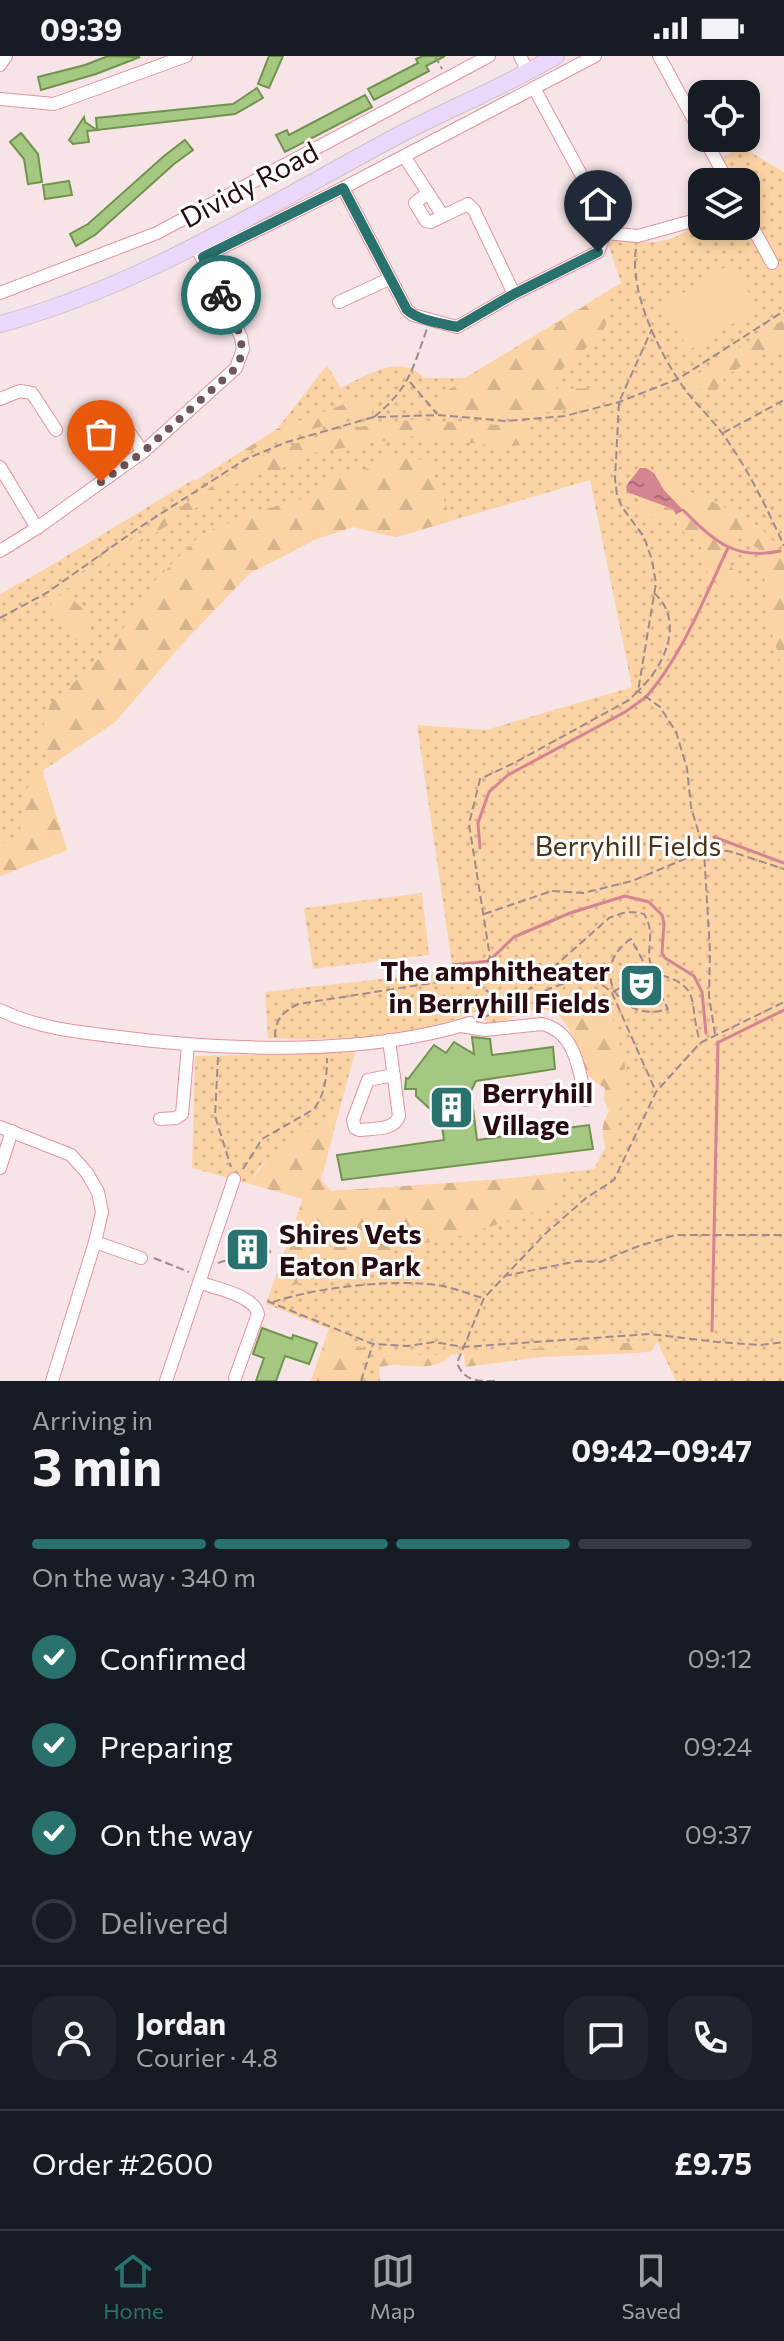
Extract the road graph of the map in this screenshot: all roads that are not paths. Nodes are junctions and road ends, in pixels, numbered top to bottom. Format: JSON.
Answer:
{"nodes":[{"id":1,"x":6,"y":56,"type":"edge"},
{"id":2,"x":186,"y":56,"type":"edge"},
{"id":3,"x":489,"y":56,"type":"edge"},
{"id":4,"x":520,"y":56,"type":"edge"},
{"id":5,"x":556,"y":56,"type":"edge"},
{"id":6,"x":595,"y":56,"type":"edge"},
{"id":7,"x":659,"y":56,"type":"edge"},
{"id":8,"x":0,"y":65,"type":"edge"},
{"id":9,"x":531,"y":80,"type":"junction"},
{"id":10,"x":0,"y":99,"type":"edge"},
{"id":11,"x":688,"y":109,"type":"edge"},
{"id":12,"x":404,"y":156,"type":"junction"},
{"id":13,"x":343,"y":188,"type":"junction"},
{"id":14,"x":688,"y":222,"type":"edge"},
{"id":15,"x":605,"y":233,"type":"junction"},
{"id":16,"x":760,"y":240,"type":"edge"},
{"id":17,"x":199,"y":251,"type":"junction"},
{"id":18,"x":772,"y":263,"type":"dead end"},
{"id":19,"x":389,"y":279,"type":"junction"},
{"id":20,"x":0,"y":293,"type":"edge"},
{"id":21,"x":514,"y":294,"type":"junction"},
{"id":22,"x":339,"y":302,"type":"dead end"},
{"id":23,"x":0,"y":324,"type":"edge"},
{"id":24,"x":0,"y":399,"type":"edge"},
{"id":25,"x":118,"y":417,"type":"dead end"},
{"id":26,"x":56,"y":430,"type":"dead end"},
{"id":27,"x":143,"y":452,"type":"junction"},
{"id":28,"x":0,"y":467,"type":"edge"},
{"id":29,"x":37,"y":528,"type":"junction"},
{"id":30,"x":0,"y":551,"type":"edge"},
{"id":31,"x":3,"y":1012,"type":"edge"},
{"id":32,"x":0,"y":1027,"type":"edge"},
{"id":33,"x":389,"y":1040,"type":"junction"},
{"id":34,"x":188,"y":1045,"type":"junction"},
{"id":35,"x":394,"y":1075,"type":"junction"},
{"id":36,"x":586,"y":1100,"type":"dead end"},
{"id":37,"x":160,"y":1119,"type":"dead end"},
{"id":38,"x":6,"y":1129,"type":"edge"},
{"id":39,"x":0,"y":1168,"type":"edge"},
{"id":40,"x":234,"y":1179,"type":"road end"},
{"id":41,"x":95,"y":1242,"type":"junction"},
{"id":42,"x":141,"y":1258,"type":"road end"},
{"id":43,"x":200,"y":1280,"type":"junction"},
{"id":44,"x":235,"y":1378,"type":"dead end"},
{"id":45,"x":52,"y":1381,"type":"edge"},
{"id":46,"x":166,"y":1381,"type":"edge"}],
"edges":[{"from":1,"to":8,"type":"street"},
{"from":2,"to":10,"type":"street"},
{"from":3,"to":20,"type":"street","name":"Dividy Road"},
{"from":4,"to":9,"type":"street"},
{"from":5,"to":9,"type":"main road","name":"Dividy Road"},
{"from":6,"to":9,"type":"street","name":"Dividy Road"},
{"from":7,"to":11,"type":"street"},
{"from":9,"to":12,"type":"street","name":"Dividy Road"},
{"from":9,"to":15,"type":"street"},
{"from":9,"to":17,"type":"main road","name":"Dividy Road"},
{"from":12,"to":13,"type":"street","name":"Dividy Road"},
{"from":12,"to":21,"type":"street"},
{"from":13,"to":17,"type":"street","name":"Dividy Road"},
{"from":13,"to":19,"type":"street"},
{"from":14,"to":15,"type":"street"},
{"from":15,"to":21,"type":"street"},
{"from":16,"to":18,"type":"street"},
{"from":17,"to":23,"type":"main road","name":"Dividy Road"},
{"from":17,"to":27,"type":"street"},
{"from":19,"to":21,"type":"street"},
{"from":19,"to":22,"type":"street"},
{"from":24,"to":26,"type":"street"},
{"from":25,"to":27,"type":"street"},
{"from":27,"to":29,"type":"street"},
{"from":28,"to":29,"type":"street"},
{"from":29,"to":30,"type":"street"},
{"from":31,"to":32,"type":"street"},
{"from":31,"to":34,"type":"street"},
{"from":33,"to":34,"type":"street"},
{"from":33,"to":35,"type":"street"},
{"from":33,"to":36,"type":"street"},
{"from":34,"to":37,"type":"street"},
{"from":35,"to":35,"type":"street"},
{"from":38,"to":39,"type":"street"},
{"from":38,"to":41,"type":"street"},
{"from":40,"to":43,"type":"street"},
{"from":41,"to":42,"type":"street"},
{"from":41,"to":45,"type":"street"},
{"from":43,"to":44,"type":"street"},
{"from":43,"to":46,"type":"street"}]}
